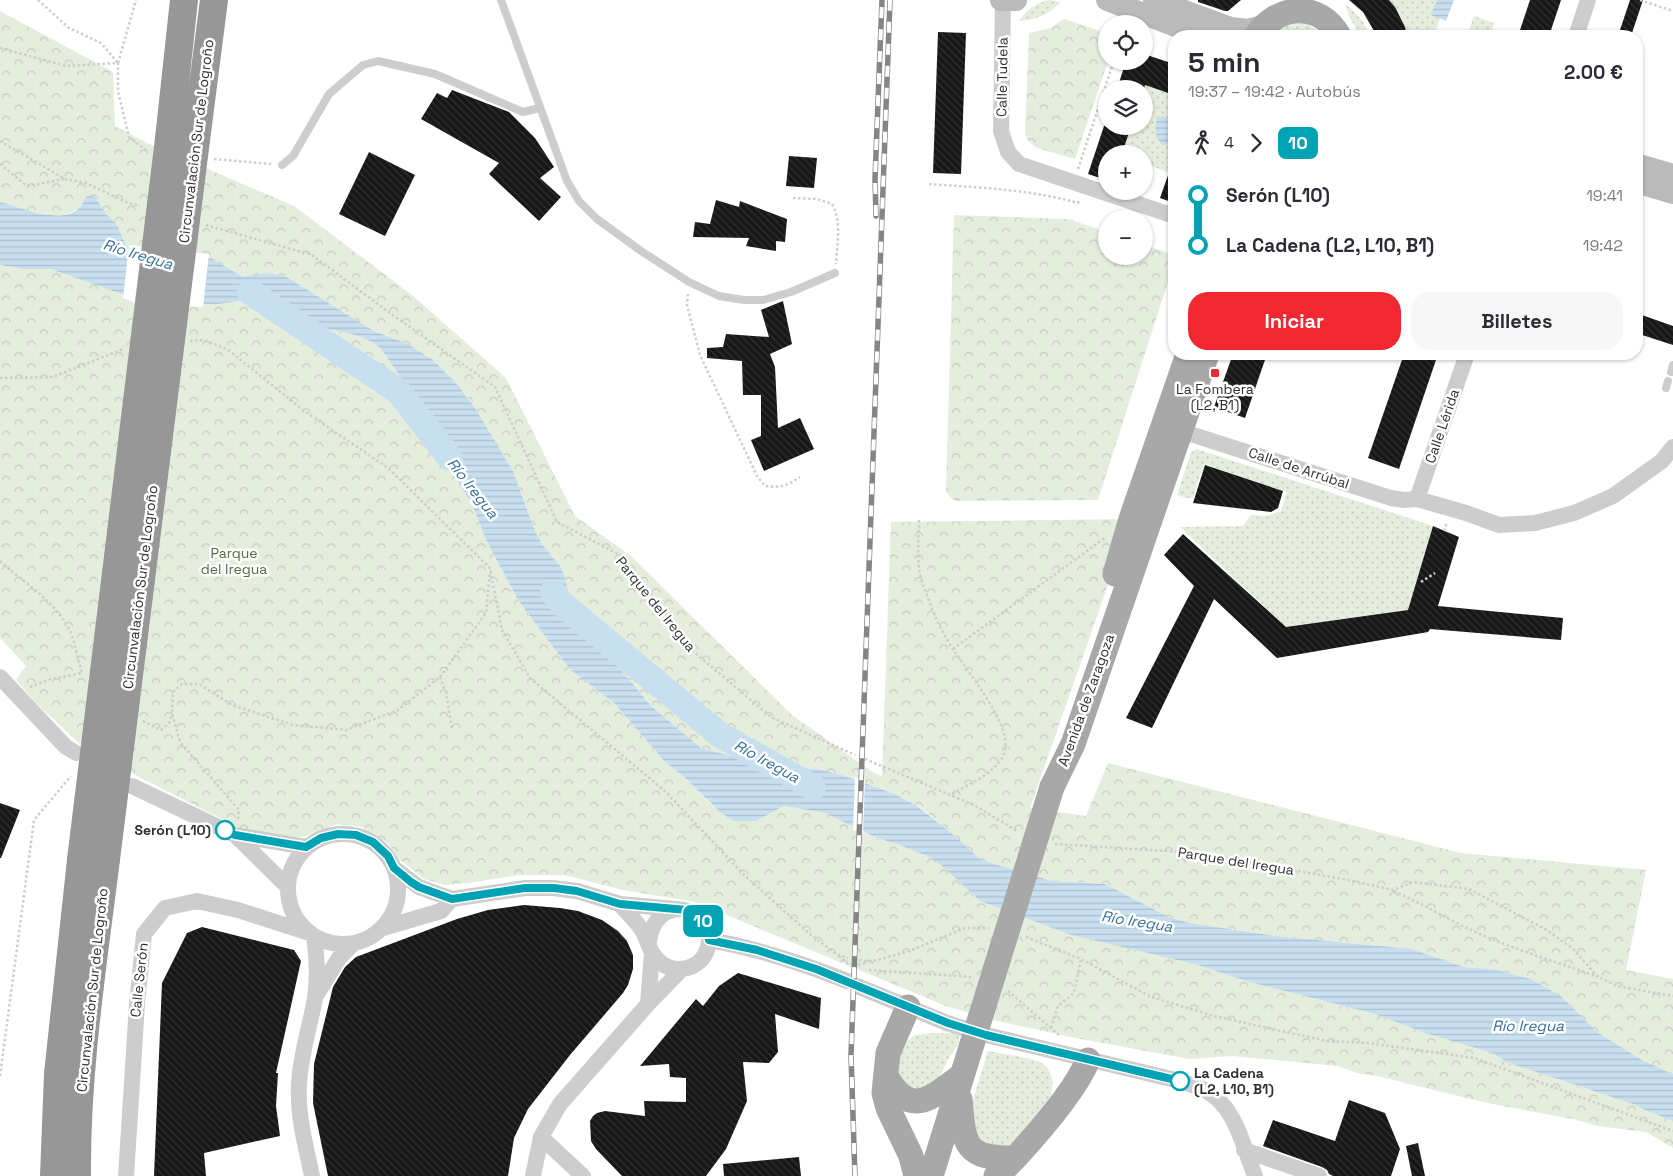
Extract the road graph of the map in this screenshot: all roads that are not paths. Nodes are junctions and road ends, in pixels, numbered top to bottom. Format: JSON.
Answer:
{"nodes":[{"id":1,"x":183,"y":0,"type":"edge"},
{"id":2,"x":214,"y":0,"type":"edge"},
{"id":3,"x":501,"y":0,"type":"edge"},
{"id":4,"x":1007,"y":0,"type":"edge"},
{"id":5,"x":1107,"y":0,"type":"edge"},
{"id":6,"x":1154,"y":0,"type":"edge"},
{"id":7,"x":1588,"y":0,"type":"edge"},
{"id":8,"x":1296,"y":5,"type":"edge"},
{"id":9,"x":1330,"y":18,"type":"edge"},
{"id":10,"x":1186,"y":30,"type":"edge"},
{"id":11,"x":1248,"y":30,"type":"edge"},
{"id":12,"x":1260,"y":30,"type":"edge"},
{"id":13,"x":1578,"y":30,"type":"edge"},
{"id":14,"x":540,"y":108,"type":"junction"},
{"id":15,"x":181,"y":148,"type":"junction"},
{"id":16,"x":282,"y":165,"type":"road end"},
{"id":17,"x":1643,"y":166,"type":"edge"},
{"id":18,"x":1673,"y":175,"type":"edge"},
{"id":19,"x":1643,"y":184,"type":"edge"},
{"id":20,"x":1673,"y":193,"type":"edge"},
{"id":21,"x":1168,"y":214,"type":"edge"},
{"id":22,"x":835,"y":273,"type":"road end"},
{"id":23,"x":1186,"y":360,"type":"edge"},
{"id":24,"x":1205,"y":360,"type":"edge"},
{"id":25,"x":1465,"y":360,"type":"edge"},
{"id":26,"x":1181,"y":431,"type":"junction"},
{"id":27,"x":1673,"y":447,"type":"edge"},
{"id":28,"x":1417,"y":499,"type":"junction"},
{"id":29,"x":0,"y":677,"type":"edge"},
{"id":30,"x":76,"y":753,"type":"dead end"},
{"id":31,"x":132,"y":786,"type":"dead end"},
{"id":32,"x":1052,"y":787,"type":"junction"},
{"id":33,"x":235,"y":835,"type":"junction"},
{"id":34,"x":306,"y":847,"type":"junction"},
{"id":35,"x":93,"y":859,"type":"junction"},
{"id":36,"x":394,"y":868,"type":"junction"},
{"id":37,"x":287,"y":886,"type":"junction"},
{"id":38,"x":452,"y":899,"type":"junction"},
{"id":39,"x":620,"y":904,"type":"junction"},
{"id":40,"x":676,"y":909,"type":"junction"},
{"id":41,"x":383,"y":928,"type":"junction"},
{"id":42,"x":310,"y":934,"type":"junction"},
{"id":43,"x":709,"y":940,"type":"junction"},
{"id":44,"x":354,"y":944,"type":"junction"},
{"id":45,"x":651,"y":948,"type":"junction"},
{"id":46,"x":682,"y":970,"type":"junction"},
{"id":47,"x":316,"y":996,"type":"junction"},
{"id":48,"x":648,"y":1004,"type":"junction"},
{"id":49,"x":908,"y":1007,"type":"junction"},
{"id":50,"x":1088,"y":1060,"type":"junction"},
{"id":51,"x":886,"y":1076,"type":"junction"},
{"id":52,"x":960,"y":1080,"type":"junction"},
{"id":53,"x":541,"y":1137,"type":"junction"},
{"id":54,"x":1244,"y":1150,"type":"junction"},
{"id":55,"x":1014,"y":1158,"type":"junction"},
{"id":56,"x":54,"y":1176,"type":"edge"},
{"id":57,"x":77,"y":1176,"type":"edge"},
{"id":58,"x":126,"y":1176,"type":"edge"},
{"id":59,"x":312,"y":1176,"type":"edge"},
{"id":60,"x":533,"y":1176,"type":"edge"},
{"id":61,"x":583,"y":1176,"type":"edge"},
{"id":62,"x":916,"y":1176,"type":"edge"},
{"id":63,"x":931,"y":1176,"type":"edge"},
{"id":64,"x":996,"y":1176,"type":"edge"},
{"id":65,"x":1255,"y":1176,"type":"edge"},
{"id":66,"x":1320,"y":1176,"type":"edge"}],
"edges":[{"from":1,"to":15,"type":"highway","name":"Circunvalación Sur de Logroño"},
{"from":2,"to":15,"type":"highway","name":"Circunvalación Sur de Logroño"},
{"from":3,"to":14,"type":"lane"},
{"from":4,"to":21,"type":"street","name":"Calle Tudela"},
{"from":5,"to":10,"type":"main road"},
{"from":6,"to":11,"type":"main road"},
{"from":7,"to":13,"type":"street"},
{"from":8,"to":9,"type":"main road"},
{"from":8,"to":12,"type":"main road"},
{"from":14,"to":16,"type":"lane"},
{"from":14,"to":22,"type":"lane"},
{"from":15,"to":35,"type":"highway","name":"Circunvalación Sur de Logroño","bridge":true},
{"from":17,"to":18,"type":"main road"},
{"from":19,"to":20,"type":"main road"},
{"from":23,"to":32,"type":"main road","name":"Avenida de Zaragoza"},
{"from":24,"to":26,"type":"main road","name":"Avenida de Zaragoza"},
{"from":25,"to":28,"type":"street","name":"Calle Lérida"},
{"from":26,"to":28,"type":"street","name":"Calle de Arrúbal"},
{"from":26,"to":32,"type":"main road","name":"Avenida de Zaragoza"},
{"from":27,"to":28,"type":"street","name":"Calle de Arrúbal"},
{"from":29,"to":30,"type":"street"},
{"from":31,"to":33,"type":"street"},
{"from":32,"to":52,"type":"main road","bridge":true},
{"from":33,"to":34,"type":"street"},
{"from":33,"to":37,"type":"street"},
{"from":34,"to":36,"type":"street"},
{"from":34,"to":37,"type":"street"},
{"from":35,"to":56,"type":"highway","name":"Circunvalación Sur de Logroño"},
{"from":35,"to":57,"type":"highway","name":"Circunvalación Sur de Logroño"},
{"from":36,"to":38,"type":"street"},
{"from":36,"to":41,"type":"street"},
{"from":37,"to":42,"type":"street"},
{"from":38,"to":39,"type":"street"},
{"from":38,"to":41,"type":"street"},
{"from":39,"to":40,"type":"street"},
{"from":39,"to":45,"type":"street"},
{"from":40,"to":43,"type":"street"},
{"from":40,"to":45,"type":"street"},
{"from":41,"to":44,"type":"street"},
{"from":42,"to":44,"type":"street"},
{"from":42,"to":47,"type":"street"},
{"from":42,"to":58,"type":"street","name":"Calle Serón"},
{"from":43,"to":46,"type":"street"},
{"from":43,"to":49,"type":"street"},
{"from":44,"to":47,"type":"street"},
{"from":45,"to":46,"type":"street"},
{"from":45,"to":48,"type":"street"},
{"from":46,"to":48,"type":"street"},
{"from":47,"to":59,"type":"street"},
{"from":48,"to":53,"type":"street"},
{"from":49,"to":50,"type":"street"},
{"from":49,"to":51,"type":"main road"},
{"from":50,"to":54,"type":"street"},
{"from":50,"to":55,"type":"main road"},
{"from":51,"to":52,"type":"main road"},
{"from":51,"to":62,"type":"main road"},
{"from":52,"to":55,"type":"main road"},
{"from":52,"to":63,"type":"main road"},
{"from":53,"to":60,"type":"street"},
{"from":53,"to":61,"type":"street"},
{"from":54,"to":65,"type":"street"},
{"from":54,"to":66,"type":"street"},
{"from":55,"to":64,"type":"main road"}]}
